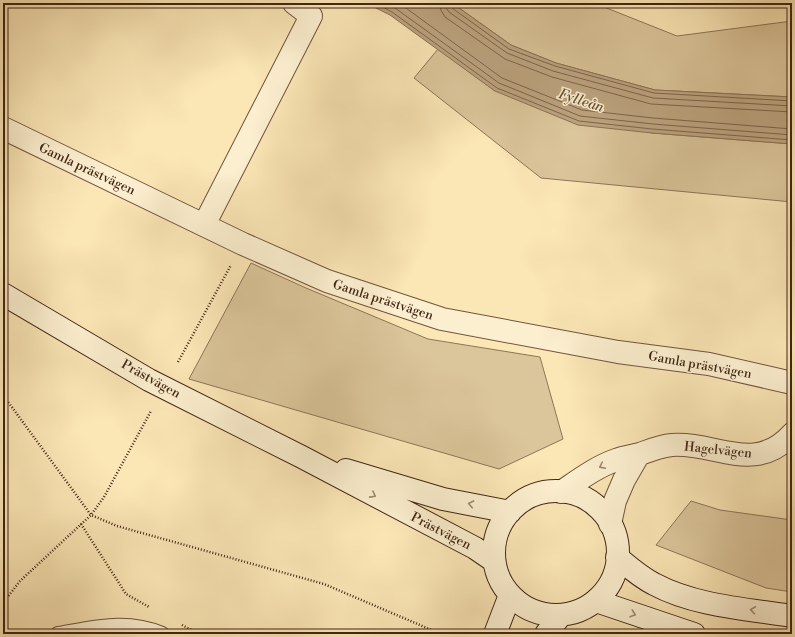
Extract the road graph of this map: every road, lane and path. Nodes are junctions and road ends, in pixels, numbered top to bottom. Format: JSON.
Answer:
{"nodes":[{"id":1,"x":294,"y":3,"type":"edge"},
{"id":2,"x":3,"y":128,"type":"edge"},
{"id":3,"x":204,"y":225,"type":"junction"},
{"id":4,"x":243,"y":244,"type":"junction"},
{"id":5,"x":3,"y":294,"type":"edge"},
{"id":6,"x":178,"y":362,"type":"dead end"},
{"id":7,"x":792,"y":383,"type":"edge"},
{"id":8,"x":3,"y":395,"type":"edge"},
{"id":9,"x":151,"y":411,"type":"dead end"},
{"id":10,"x":792,"y":434,"type":"edge"},
{"id":11,"x":639,"y":454,"type":"junction"},
{"id":12,"x":302,"y":457,"type":"junction"},
{"id":13,"x":561,"y":492,"type":"junction"},
{"id":14,"x":510,"y":512,"type":"junction"},
{"id":15,"x":91,"y":515,"type":"junction"},
{"id":16,"x":81,"y":524,"type":"junction"},
{"id":17,"x":610,"y":524,"type":"junction"},
{"id":18,"x":617,"y":557,"type":"junction"},
{"id":19,"x":494,"y":561,"type":"junction"},
{"id":20,"x":510,"y":595,"type":"junction"},
{"id":21,"x":596,"y":601,"type":"junction"},
{"id":22,"x":3,"y":603,"type":"edge"},
{"id":23,"x":152,"y":608,"type":"dead end"},
{"id":24,"x":561,"y":615,"type":"junction"},
{"id":25,"x":792,"y":616,"type":"edge"},
{"id":26,"x":177,"y":622,"type":"dead end"},
{"id":27,"x":58,"y":634,"type":"edge"},
{"id":28,"x":162,"y":634,"type":"edge"},
{"id":29,"x":199,"y":634,"type":"edge"},
{"id":30,"x":441,"y":634,"type":"edge"},
{"id":31,"x":495,"y":634,"type":"edge"},
{"id":32,"x":546,"y":634,"type":"edge"},
{"id":33,"x":694,"y":634,"type":"edge"}],
"edges":[{"from":1,"to":3,"type":"street"},
{"from":2,"to":3,"type":"street","name":"Gamla prästvägen"},
{"from":3,"to":4,"type":"street","name":"Gamla prästvägen"},
{"from":4,"to":6,"type":"path"},
{"from":4,"to":7,"type":"street","name":"Gamla prästvägen"},
{"from":5,"to":12,"type":"street","name":"Prästvägen"},
{"from":8,"to":15,"type":"path"},
{"from":9,"to":15,"type":"path"},
{"from":10,"to":11,"type":"street","name":"Hagelvägen"},
{"from":11,"to":13,"type":"street","name":"Hagelvägen","one_way":true},
{"from":11,"to":17,"type":"street"},
{"from":14,"to":12,"type":"street","name":"Prästvägen","one_way":true},
{"from":12,"to":19,"type":"street","name":"Prästvägen","one_way":true},
{"from":13,"to":14,"type":"street"},
{"from":13,"to":17,"type":"street"},
{"from":14,"to":19,"type":"street"},
{"from":15,"to":16,"type":"path"},
{"from":15,"to":30,"type":"path"},
{"from":16,"to":22,"type":"path"},
{"from":16,"to":23,"type":"path"},
{"from":17,"to":18,"type":"street"},
{"from":18,"to":21,"type":"street"},
{"from":25,"to":18,"type":"street","one_way":true},
{"from":19,"to":20,"type":"street"},
{"from":20,"to":24,"type":"street"},
{"from":20,"to":31,"type":"street"},
{"from":21,"to":24,"type":"street"},
{"from":21,"to":33,"type":"street","one_way":true},
{"from":24,"to":32,"type":"street"},
{"from":26,"to":29,"type":"path"},
{"from":27,"to":28,"type":"lane"}]}
